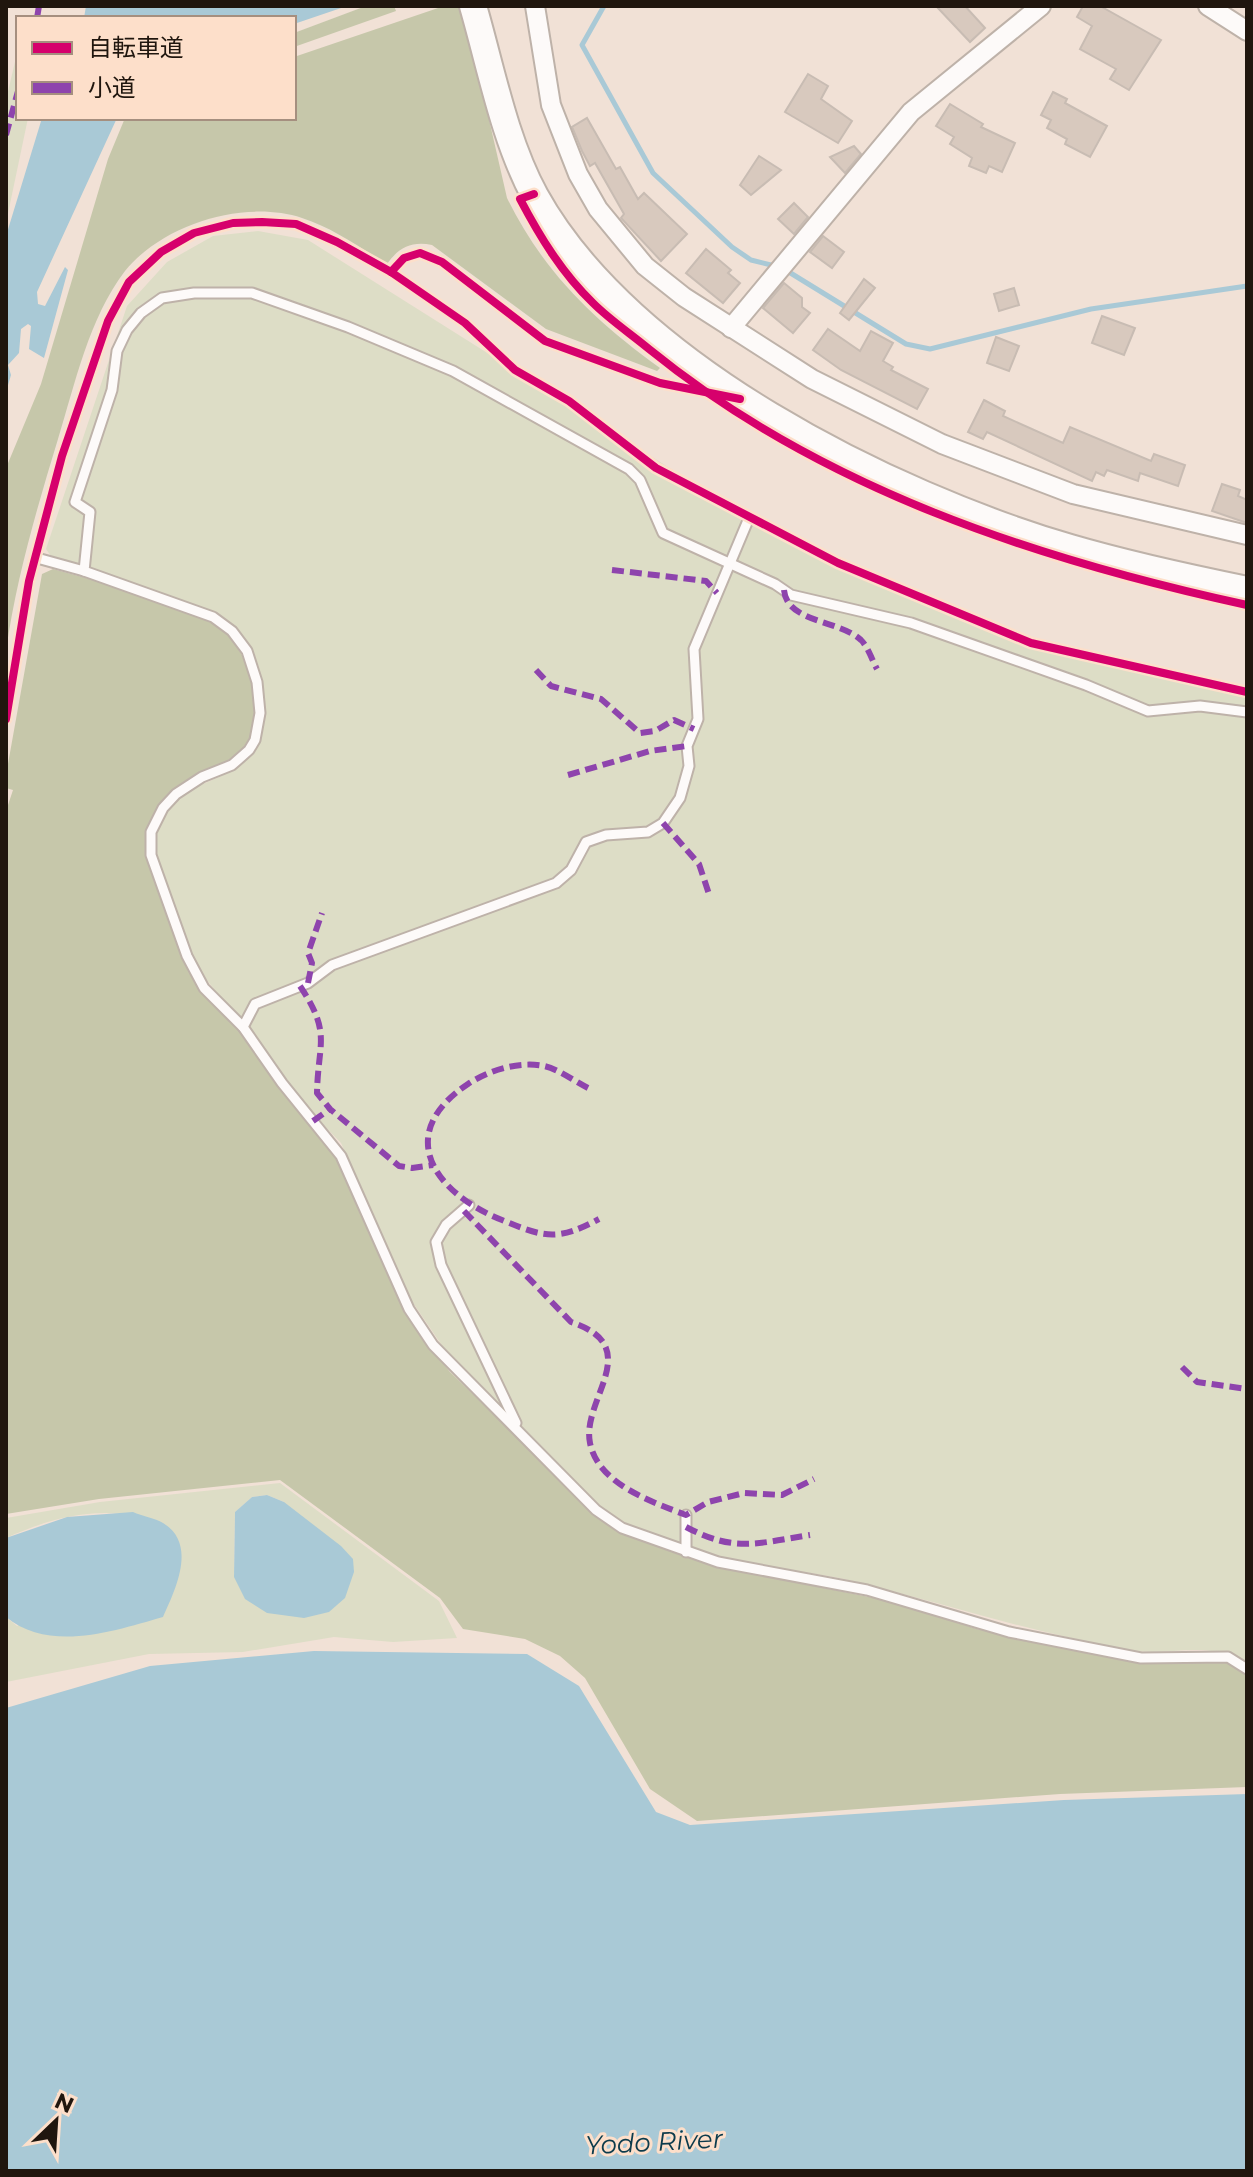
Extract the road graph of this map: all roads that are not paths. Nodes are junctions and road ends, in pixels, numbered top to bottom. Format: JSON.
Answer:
{"nodes":[{"id":1,"x":473,"y":6,"type":"edge"},
{"id":2,"x":535,"y":6,"type":"edge"},
{"id":3,"x":1041,"y":6,"type":"edge"},
{"id":4,"x":1208,"y":6,"type":"edge"},
{"id":5,"x":1247,"y":31,"type":"edge"},
{"id":6,"x":731,"y":328,"type":"junction"},
{"id":7,"x":749,"y":518,"type":"dead end"},
{"id":8,"x":1247,"y":535,"type":"edge"},
{"id":9,"x":37,"y":558,"type":"dead end"},
{"id":10,"x":728,"y":562,"type":"junction"},
{"id":11,"x":84,"y":571,"type":"junction"},
{"id":12,"x":1247,"y":590,"type":"edge"},
{"id":13,"x":1247,"y":712,"type":"edge"},
{"id":14,"x":243,"y":1027,"type":"junction"},
{"id":15,"x":469,"y":1205,"type":"dead end"},
{"id":16,"x":519,"y":1430,"type":"junction"},
{"id":17,"x":686,"y":1515,"type":"dead end"},
{"id":18,"x":686,"y":1552,"type":"junction"},
{"id":19,"x":1247,"y":1669,"type":"edge"}],
"edges":[{"from":1,"to":12,"type":"street"},
{"from":2,"to":6,"type":"street"},
{"from":3,"to":6,"type":"street"},
{"from":4,"to":5,"type":"street"},
{"from":6,"to":8,"type":"street"},
{"from":7,"to":10,"type":"lane"},
{"from":9,"to":11,"type":"lane"},
{"from":10,"to":11,"type":"lane"},
{"from":10,"to":13,"type":"lane"},
{"from":10,"to":14,"type":"lane"},
{"from":11,"to":14,"type":"lane"},
{"from":14,"to":16,"type":"lane"},
{"from":15,"to":16,"type":"lane"},
{"from":16,"to":18,"type":"lane"},
{"from":17,"to":18,"type":"lane"},
{"from":18,"to":19,"type":"lane"}]}
